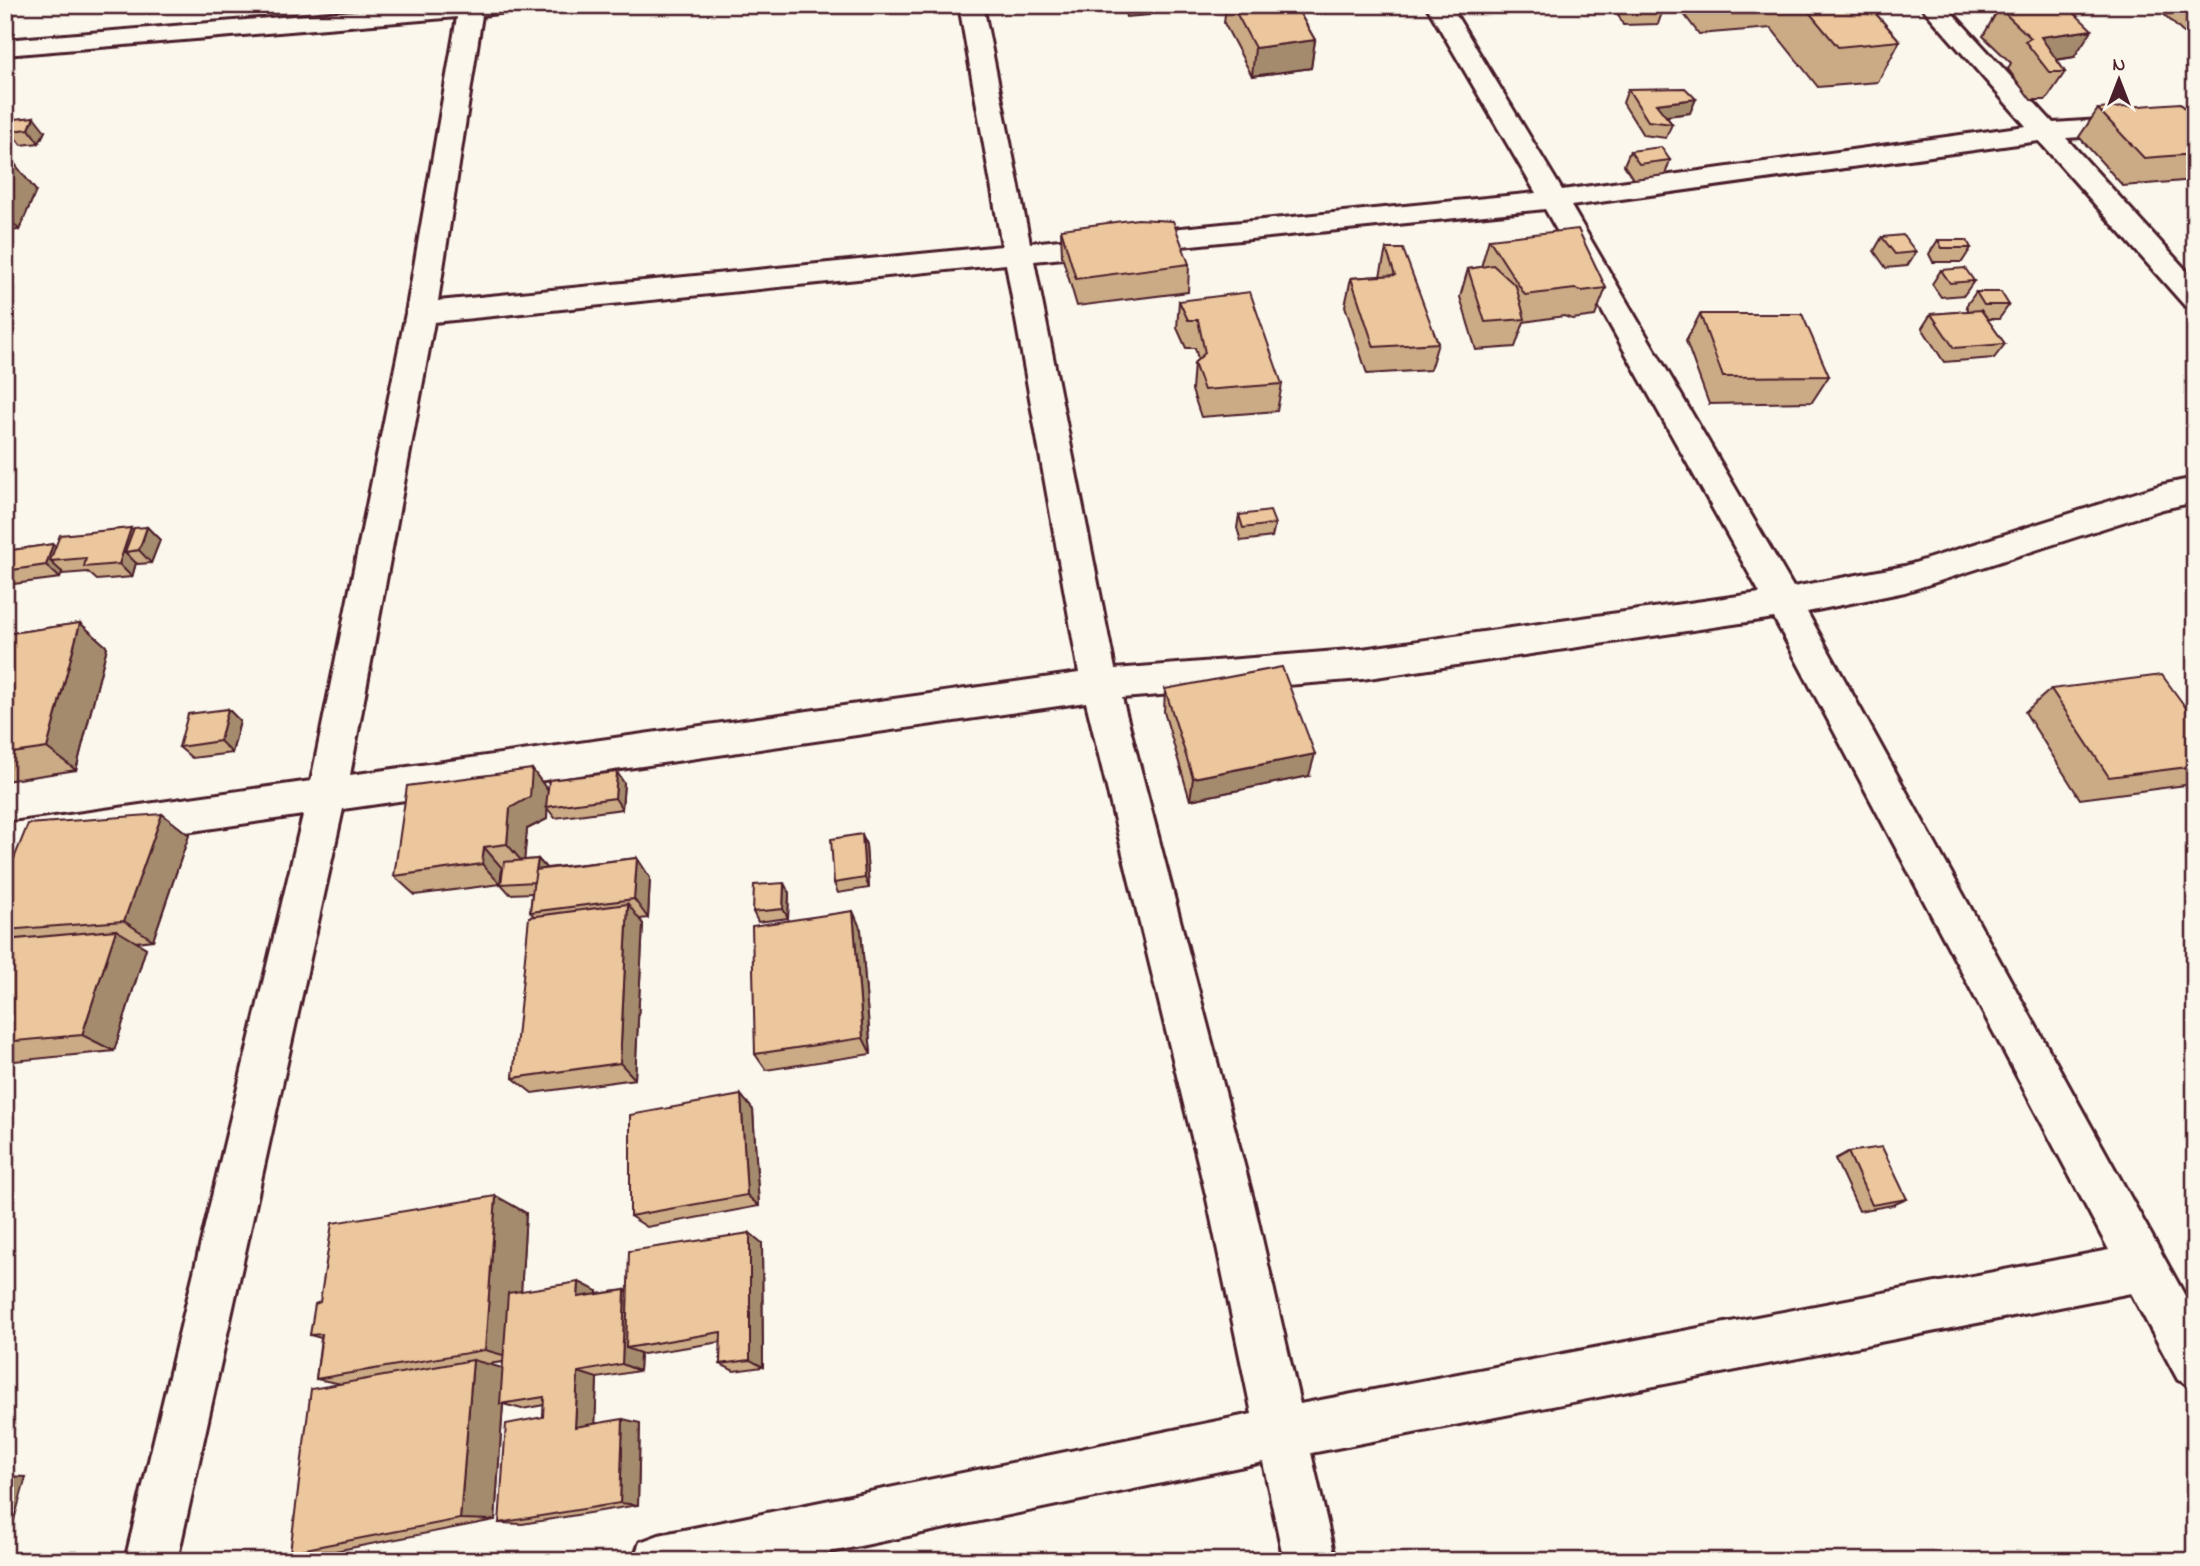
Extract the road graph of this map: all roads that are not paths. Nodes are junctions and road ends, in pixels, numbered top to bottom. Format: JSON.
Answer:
{"nodes":[{"id":1,"x":516,"y":5,"type":"edge"},
{"id":2,"x":971,"y":5,"type":"edge"},
{"id":3,"x":1438,"y":5,"type":"edge"},
{"id":4,"x":1932,"y":5,"type":"edge"},
{"id":5,"x":471,"y":7,"type":"edge"},
{"id":6,"x":5,"y":48,"type":"edge"},
{"id":7,"x":2195,"y":122,"type":"edge"},
{"id":8,"x":2043,"y":132,"type":"junction"},
{"id":9,"x":1554,"y":200,"type":"junction"},
{"id":10,"x":1018,"y":254,"type":"junction"},
{"id":11,"x":2195,"y":299,"type":"edge"},
{"id":12,"x":421,"y":313,"type":"junction"},
{"id":13,"x":2195,"y":490,"type":"edge"},
{"id":14,"x":1784,"y":603,"type":"junction"},
{"id":15,"x":1100,"y":685,"type":"junction"},
{"id":16,"x":327,"y":795,"type":"junction"},
{"id":17,"x":5,"y":841,"type":"edge"},
{"id":18,"x":2143,"y":1267,"type":"junction"},
{"id":19,"x":2195,"y":1363,"type":"edge"},
{"id":20,"x":1283,"y":1433,"type":"junction"},
{"id":21,"x":151,"y":1561,"type":"edge"},
{"id":22,"x":659,"y":1561,"type":"edge"},
{"id":23,"x":1310,"y":1561,"type":"edge"}],
"edges":[{"from":1,"to":5,"type":"street"},
{"from":2,"to":10,"type":"street"},
{"from":3,"to":9,"type":"street"},
{"from":4,"to":8,"type":"street"},
{"from":5,"to":6,"type":"street"},
{"from":5,"to":12,"type":"street"},
{"from":7,"to":8,"type":"street"},
{"from":8,"to":9,"type":"street"},
{"from":8,"to":11,"type":"street"},
{"from":9,"to":10,"type":"street"},
{"from":9,"to":14,"type":"street"},
{"from":10,"to":12,"type":"street"},
{"from":10,"to":15,"type":"street"},
{"from":12,"to":16,"type":"street"},
{"from":13,"to":14,"type":"street"},
{"from":14,"to":15,"type":"street"},
{"from":14,"to":18,"type":"street"},
{"from":15,"to":16,"type":"street"},
{"from":15,"to":20,"type":"street"},
{"from":16,"to":17,"type":"street"},
{"from":16,"to":21,"type":"street"},
{"from":18,"to":19,"type":"street"},
{"from":18,"to":20,"type":"street"},
{"from":20,"to":22,"type":"street"},
{"from":20,"to":23,"type":"street"}]}
